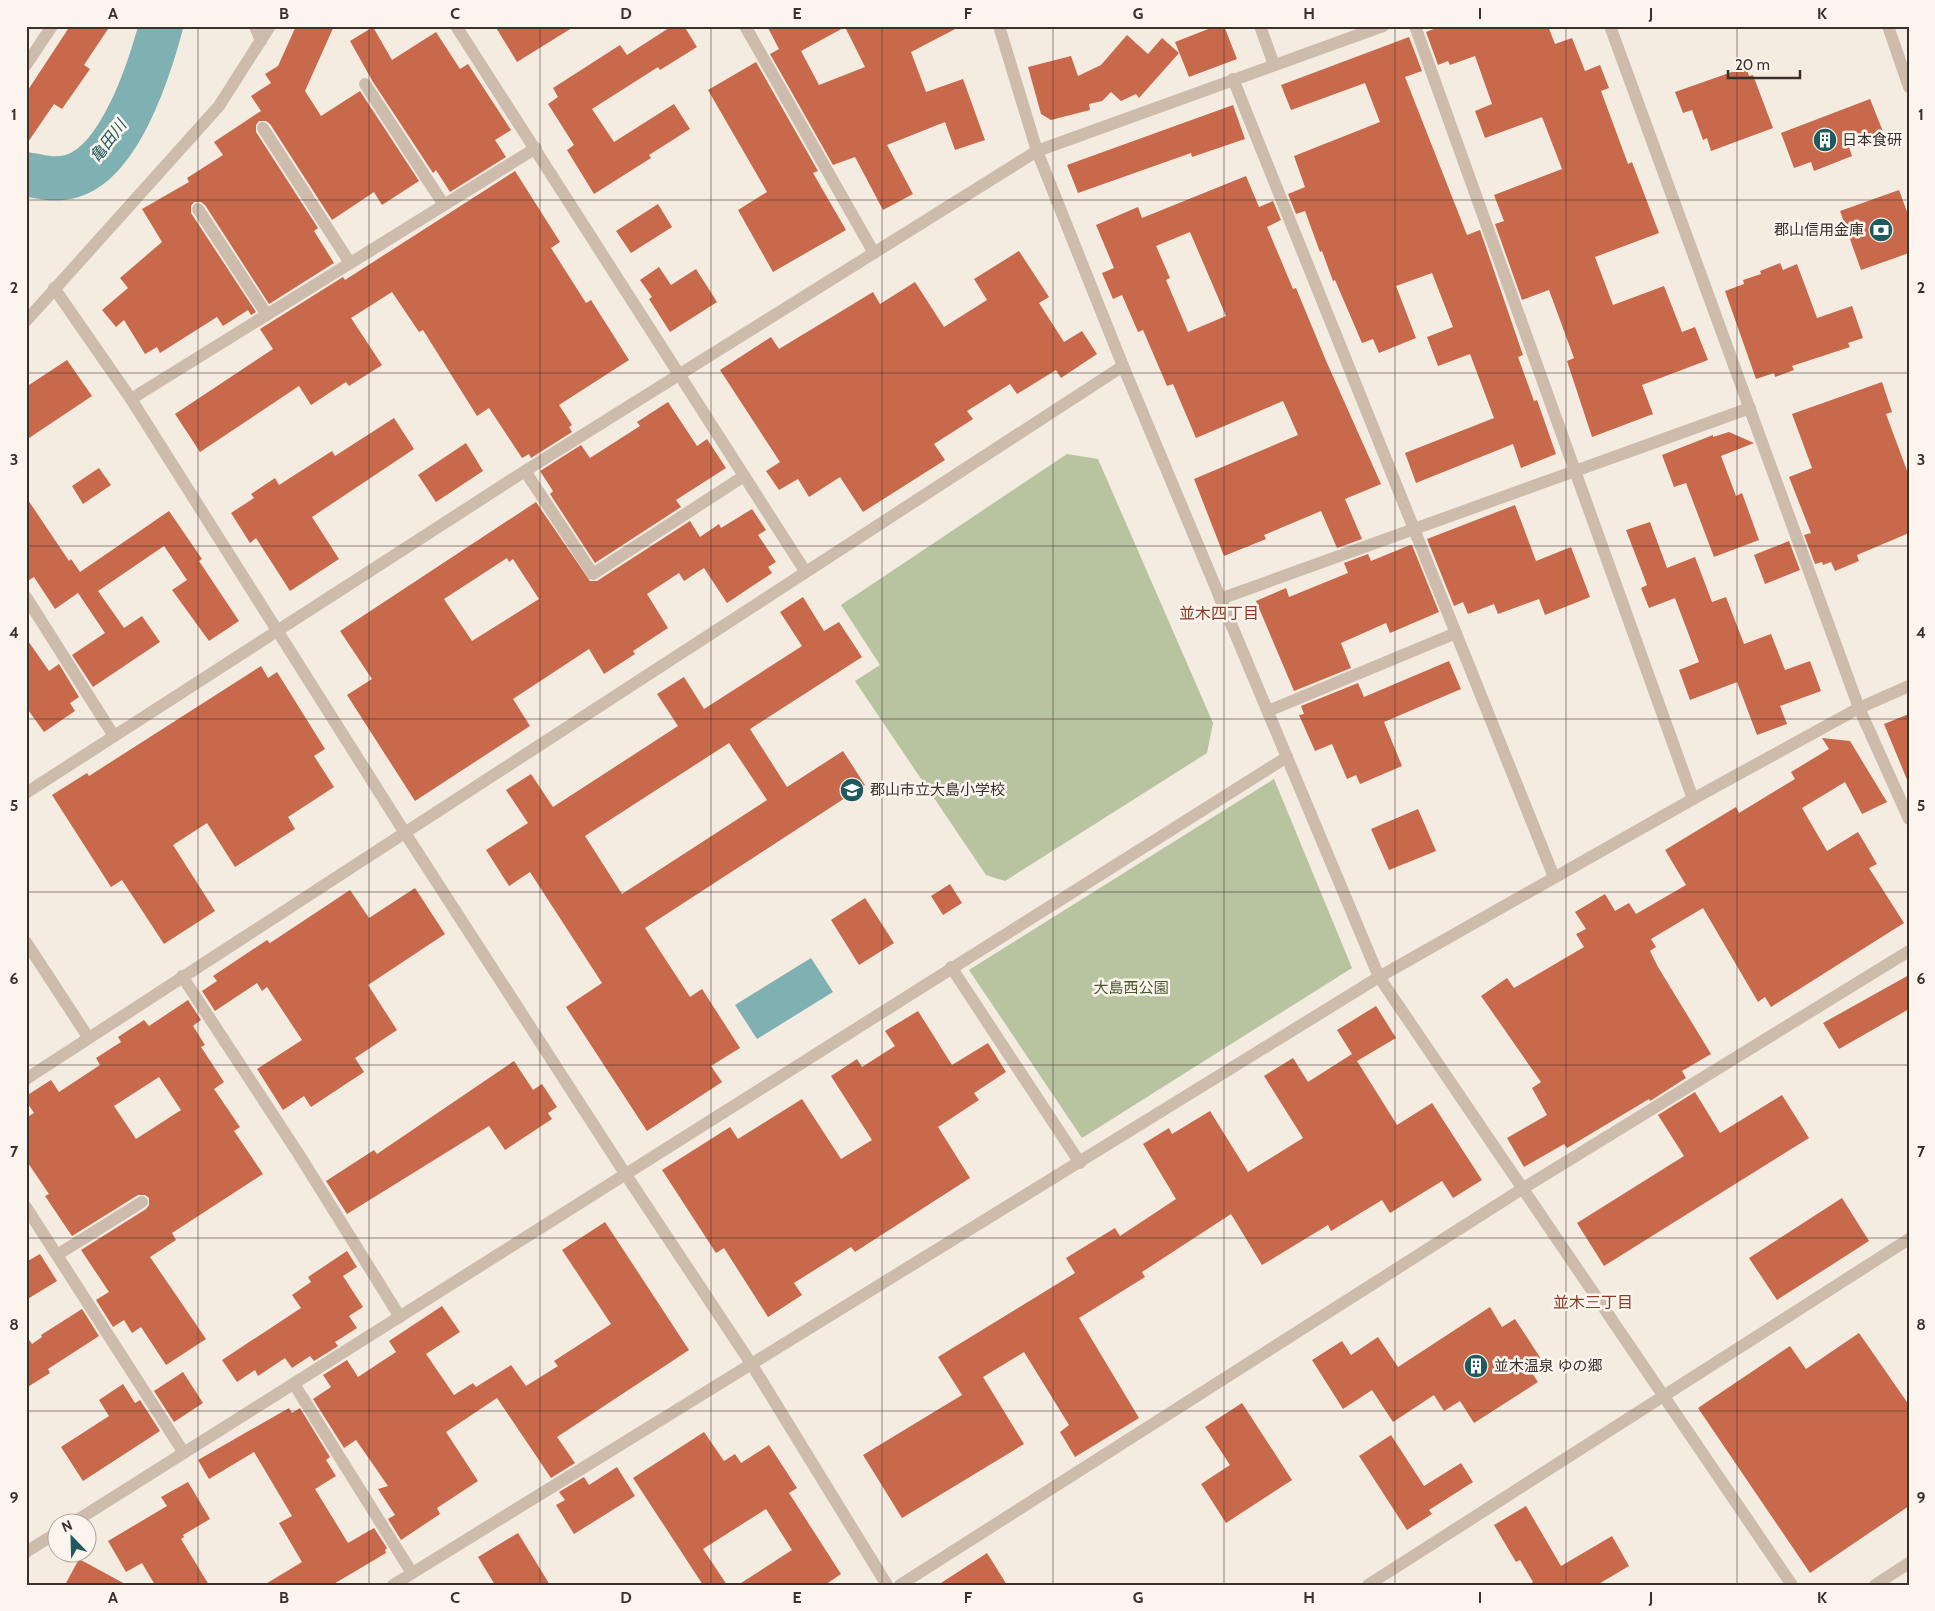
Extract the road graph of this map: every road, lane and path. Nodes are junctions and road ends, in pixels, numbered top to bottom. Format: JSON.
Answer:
{"nodes":[{"id":1,"x":52,"y":26,"type":"edge"},
{"id":2,"x":255,"y":26,"type":"edge"},
{"id":3,"x":270,"y":26,"type":"edge"},
{"id":4,"x":456,"y":26,"type":"edge"},
{"id":5,"x":999,"y":26,"type":"edge"},
{"id":6,"x":1260,"y":26,"type":"edge"},
{"id":7,"x":1384,"y":26,"type":"edge"},
{"id":8,"x":1415,"y":26,"type":"edge"},
{"id":9,"x":1610,"y":26,"type":"edge"},
{"id":10,"x":1888,"y":26,"type":"edge"},
{"id":11,"x":746,"y":27,"type":"edge"},
{"id":12,"x":261,"y":41,"type":"junction"},
{"id":13,"x":1274,"y":65,"type":"junction"},
{"id":14,"x":26,"y":66,"type":"edge"},
{"id":15,"x":1233,"y":79,"type":"junction"},
{"id":16,"x":365,"y":84,"type":"dead end"},
{"id":17,"x":1909,"y":87,"type":"edge"},
{"id":18,"x":263,"y":128,"type":"dead end"},
{"id":19,"x":536,"y":148,"type":"junction"},
{"id":20,"x":1037,"y":151,"type":"junction"},
{"id":21,"x":444,"y":205,"type":"junction"},
{"id":22,"x":198,"y":209,"type":"dead end"},
{"id":23,"x":874,"y":253,"type":"junction"},
{"id":24,"x":350,"y":263,"type":"junction"},
{"id":25,"x":54,"y":288,"type":"junction"},
{"id":26,"x":266,"y":315,"type":"junction"},
{"id":27,"x":26,"y":321,"type":"edge"},
{"id":28,"x":1123,"y":366,"type":"junction"},
{"id":29,"x":678,"y":374,"type":"junction"},
{"id":30,"x":131,"y":399,"type":"junction"},
{"id":31,"x":1750,"y":408,"type":"junction"},
{"id":32,"x":525,"y":472,"type":"junction"},
{"id":33,"x":1575,"y":472,"type":"junction"},
{"id":34,"x":744,"y":476,"type":"junction"},
{"id":35,"x":1414,"y":528,"type":"junction"},
{"id":36,"x":805,"y":571,"type":"junction"},
{"id":37,"x":26,"y":597,"type":"edge"},
{"id":38,"x":1220,"y":599,"type":"junction"},
{"id":39,"x":276,"y":631,"type":"junction"},
{"id":40,"x":1456,"y":633,"type":"junction"},
{"id":41,"x":1909,"y":686,"type":"edge"},
{"id":42,"x":1859,"y":708,"type":"junction"},
{"id":43,"x":1268,"y":711,"type":"junction"},
{"id":44,"x":114,"y":736,"type":"junction"},
{"id":45,"x":1287,"y":757,"type":"junction"},
{"id":46,"x":26,"y":793,"type":"edge"},
{"id":47,"x":1693,"y":799,"type":"junction"},
{"id":48,"x":1909,"y":819,"type":"edge"},
{"id":49,"x":405,"y":833,"type":"junction"},
{"id":50,"x":1554,"y":876,"type":"junction"},
{"id":51,"x":26,"y":942,"type":"edge"},
{"id":52,"x":1909,"y":951,"type":"edge"},
{"id":53,"x":951,"y":967,"type":"junction"},
{"id":54,"x":182,"y":976,"type":"junction"},
{"id":55,"x":1379,"y":977,"type":"junction"},
{"id":56,"x":88,"y":1037,"type":"junction"},
{"id":57,"x":26,"y":1079,"type":"edge"},
{"id":58,"x":1080,"y":1163,"type":"junction"},
{"id":59,"x":626,"y":1175,"type":"junction"},
{"id":60,"x":1522,"y":1189,"type":"junction"},
{"id":61,"x":142,"y":1202,"type":"dead end"},
{"id":62,"x":26,"y":1207,"type":"edge"},
{"id":63,"x":1909,"y":1239,"type":"edge"},
{"id":64,"x":57,"y":1255,"type":"junction"},
{"id":65,"x":400,"y":1317,"type":"junction"},
{"id":66,"x":752,"y":1365,"type":"junction"},
{"id":67,"x":294,"y":1384,"type":"junction"},
{"id":68,"x":1664,"y":1396,"type":"junction"},
{"id":69,"x":184,"y":1453,"type":"junction"},
{"id":70,"x":87,"y":1514,"type":"edge"},
{"id":71,"x":48,"y":1538,"type":"edge"},
{"id":72,"x":26,"y":1552,"type":"edge"},
{"id":73,"x":1909,"y":1563,"type":"edge"},
{"id":74,"x":412,"y":1573,"type":"junction"},
{"id":75,"x":393,"y":1585,"type":"edge"},
{"id":76,"x":887,"y":1585,"type":"edge"},
{"id":77,"x":900,"y":1585,"type":"edge"},
{"id":78,"x":1368,"y":1585,"type":"edge"},
{"id":79,"x":1792,"y":1585,"type":"edge"},
{"id":80,"x":1874,"y":1585,"type":"edge"}],
"edges":[{"from":1,"to":14,"type":"street"},
{"from":2,"to":12,"type":"street"},
{"from":3,"to":12,"type":"street"},
{"from":4,"to":19,"type":"street"},
{"from":5,"to":20,"type":"street"},
{"from":6,"to":13,"type":"street"},
{"from":7,"to":13,"type":"street"},
{"from":8,"to":33,"type":"street"},
{"from":9,"to":31,"type":"street"},
{"from":10,"to":17,"type":"street"},
{"from":11,"to":23,"type":"street"},
{"from":12,"to":25,"type":"street"},
{"from":13,"to":15,"type":"street"},
{"from":15,"to":20,"type":"street"},
{"from":15,"to":35,"type":"street"},
{"from":16,"to":21,"type":"street"},
{"from":18,"to":24,"type":"street"},
{"from":19,"to":21,"type":"street"},
{"from":19,"to":29,"type":"street"},
{"from":20,"to":23,"type":"street"},
{"from":20,"to":28,"type":"street"},
{"from":21,"to":24,"type":"street"},
{"from":22,"to":26,"type":"street"},
{"from":23,"to":29,"type":"street"},
{"from":24,"to":26,"type":"street"},
{"from":25,"to":27,"type":"street"},
{"from":25,"to":30,"type":"street"},
{"from":26,"to":30,"type":"street"},
{"from":28,"to":36,"type":"street"},
{"from":28,"to":38,"type":"street"},
{"from":29,"to":32,"type":"street"},
{"from":29,"to":34,"type":"street"},
{"from":30,"to":39,"type":"street"},
{"from":31,"to":33,"type":"street"},
{"from":31,"to":42,"type":"street"},
{"from":32,"to":34,"type":"street"},
{"from":32,"to":39,"type":"street"},
{"from":33,"to":35,"type":"street"},
{"from":33,"to":47,"type":"street"},
{"from":34,"to":36,"type":"street"},
{"from":35,"to":38,"type":"street"},
{"from":35,"to":40,"type":"street"},
{"from":36,"to":49,"type":"street"},
{"from":37,"to":44,"type":"street"},
{"from":38,"to":43,"type":"street"},
{"from":39,"to":44,"type":"street"},
{"from":39,"to":49,"type":"street"},
{"from":40,"to":43,"type":"street"},
{"from":40,"to":50,"type":"street"},
{"from":41,"to":42,"type":"street"},
{"from":42,"to":47,"type":"street"},
{"from":42,"to":48,"type":"street"},
{"from":43,"to":45,"type":"street"},
{"from":44,"to":46,"type":"street"},
{"from":45,"to":53,"type":"street"},
{"from":45,"to":55,"type":"street"},
{"from":47,"to":50,"type":"street"},
{"from":49,"to":54,"type":"street"},
{"from":49,"to":59,"type":"street"},
{"from":50,"to":55,"type":"street"},
{"from":51,"to":56,"type":"street"},
{"from":52,"to":60,"type":"street"},
{"from":53,"to":58,"type":"street"},
{"from":53,"to":59,"type":"street"},
{"from":54,"to":56,"type":"street"},
{"from":54,"to":65,"type":"street"},
{"from":55,"to":58,"type":"street"},
{"from":55,"to":60,"type":"street"},
{"from":56,"to":57,"type":"street"},
{"from":58,"to":66,"type":"street"},
{"from":59,"to":65,"type":"street"},
{"from":59,"to":66,"type":"street"},
{"from":60,"to":68,"type":"street"},
{"from":60,"to":77,"type":"street"},
{"from":61,"to":64,"type":"street"},
{"from":62,"to":64,"type":"street"},
{"from":63,"to":68,"type":"street"},
{"from":64,"to":69,"type":"street"},
{"from":65,"to":67,"type":"street"},
{"from":66,"to":74,"type":"street"},
{"from":66,"to":76,"type":"street"},
{"from":67,"to":69,"type":"street"},
{"from":67,"to":74,"type":"street"},
{"from":68,"to":78,"type":"street"},
{"from":68,"to":79,"type":"street"},
{"from":69,"to":70,"type":"street"},
{"from":71,"to":72,"type":"street"},
{"from":73,"to":80,"type":"street"},
{"from":74,"to":75,"type":"street"}]}
